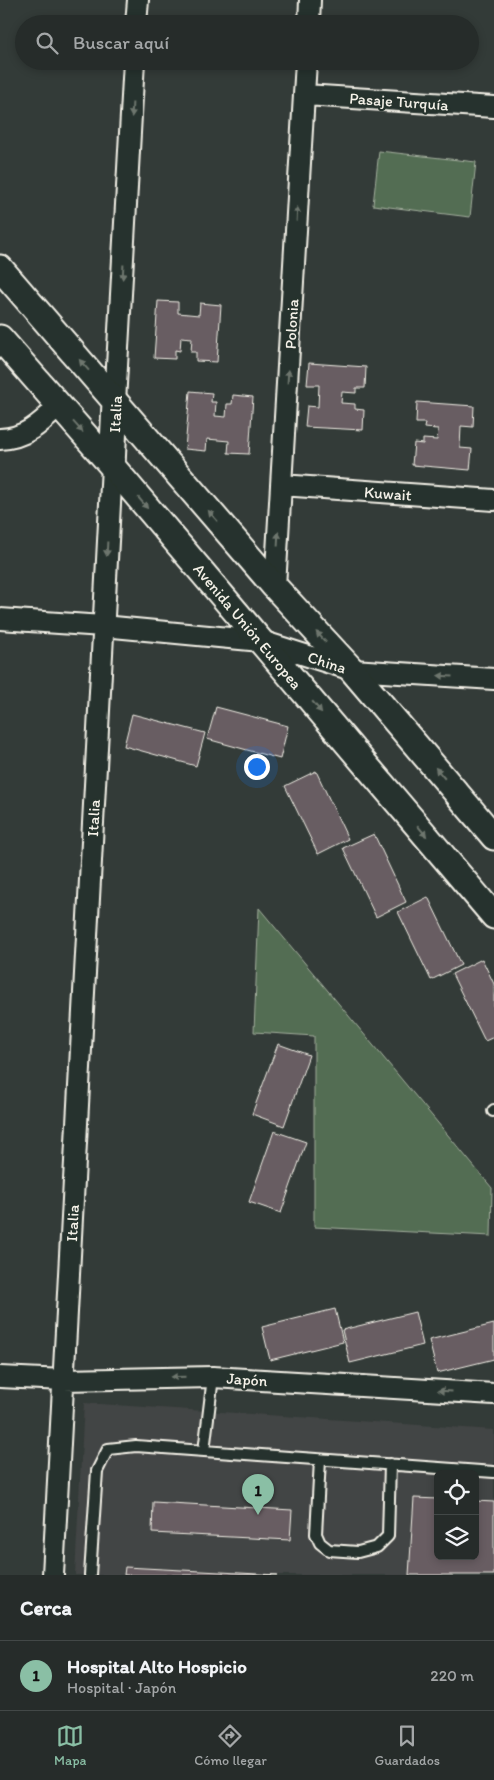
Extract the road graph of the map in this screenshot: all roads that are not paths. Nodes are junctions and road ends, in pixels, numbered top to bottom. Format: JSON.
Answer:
{"nodes":[{"id":1,"x":138,"y":0,"type":"edge"},
{"id":2,"x":310,"y":0,"type":"edge"},
{"id":3,"x":137,"y":15,"type":"edge"},
{"id":4,"x":309,"y":15,"type":"edge"},
{"id":5,"x":133,"y":70,"type":"edge"},
{"id":6,"x":305,"y":70,"type":"edge"},
{"id":7,"x":304,"y":95,"type":"junction"},
{"id":8,"x":494,"y":107,"type":"edge"},
{"id":9,"x":0,"y":268,"type":"edge"},
{"id":10,"x":0,"y":338,"type":"edge"},
{"id":11,"x":115,"y":402,"type":"junction"},
{"id":12,"x":59,"y":406,"type":"junction"},
{"id":13,"x":0,"y":439,"type":"edge"},
{"id":14,"x":112,"y":466,"type":"junction"},
{"id":15,"x":281,"y":485,"type":"junction"},
{"id":16,"x":494,"y":500,"type":"edge"},
{"id":17,"x":275,"y":587,"type":"junction"},
{"id":18,"x":0,"y":619,"type":"edge"},
{"id":19,"x":103,"y":626,"type":"junction"},
{"id":20,"x":261,"y":641,"type":"junction"},
{"id":21,"x":352,"y":670,"type":"junction"},
{"id":22,"x":494,"y":679,"type":"edge"},
{"id":23,"x":494,"y":837,"type":"edge"},
{"id":24,"x":494,"y":916,"type":"edge"},
{"id":25,"x":0,"y":1377,"type":"edge"},
{"id":26,"x":213,"y":1377,"type":"junction"},
{"id":27,"x":64,"y":1380,"type":"junction"},
{"id":28,"x":494,"y":1394,"type":"edge"},
{"id":29,"x":204,"y":1451,"type":"junction"},
{"id":30,"x":320,"y":1460,"type":"junction"},
{"id":31,"x":390,"y":1464,"type":"junction"},
{"id":32,"x":494,"y":1472,"type":"edge"},
{"id":33,"x":53,"y":1575,"type":"edge"},
{"id":34,"x":90,"y":1575,"type":"edge"}],
"edges":[{"from":1,"to":3,"type":"street"},
{"from":2,"to":4,"type":"street"},
{"from":5,"to":11,"type":"street","name":"Italia","one_way":true},
{"from":6,"to":7,"type":"street","name":"Polonia"},
{"from":7,"to":8,"type":"street","name":"Pasaje Turquía"},
{"from":15,"to":7,"type":"street","name":"Polonia","one_way":true},
{"from":11,"to":9,"type":"street","one_way":true},
{"from":10,"to":12,"type":"street","name":"Avenida Unión Europea"},
{"from":11,"to":14,"type":"street","name":"Italia"},
{"from":17,"to":11,"type":"street","one_way":true},
{"from":12,"to":13,"type":"street"},
{"from":12,"to":14,"type":"street","name":"Avenida Unión Europea","one_way":true},
{"from":14,"to":19,"type":"street","name":"Italia","one_way":true},
{"from":14,"to":20,"type":"street","name":"Avenida Unión Europea","one_way":true},
{"from":15,"to":16,"type":"street","name":"Kuwait"},
{"from":17,"to":15,"type":"street","name":"Polonia","one_way":true},
{"from":21,"to":17,"type":"street","one_way":true},
{"from":18,"to":19,"type":"street","name":"China"},
{"from":19,"to":20,"type":"street","name":"China"},
{"from":19,"to":27,"type":"street","name":"Italia"},
{"from":20,"to":21,"type":"street","name":"China"},
{"from":20,"to":24,"type":"street","name":"Avenida Unión Europea","one_way":true},
{"from":22,"to":21,"type":"street","name":"China","one_way":true},
{"from":23,"to":21,"type":"street","one_way":true},
{"from":25,"to":27,"type":"street","name":"Japón"},
{"from":26,"to":27,"type":"street","name":"Japón","one_way":true},
{"from":28,"to":26,"type":"street","name":"Japón","one_way":true},
{"from":26,"to":29,"type":"lane"},
{"from":27,"to":33,"type":"street","name":"Italia"},
{"from":29,"to":30,"type":"lane"},
{"from":29,"to":34,"type":"lane"},
{"from":30,"to":31,"type":"lane"},
{"from":30,"to":31,"type":"lane"},
{"from":31,"to":32,"type":"lane"}]}
